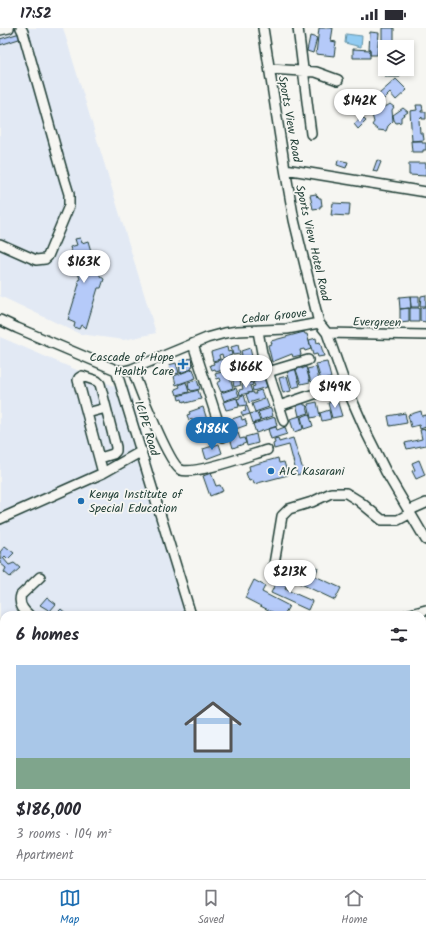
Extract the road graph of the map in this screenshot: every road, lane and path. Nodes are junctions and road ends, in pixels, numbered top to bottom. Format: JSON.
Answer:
{"nodes":[{"id":1,"x":9,"y":28,"type":"edge"},
{"id":2,"x":21,"y":28,"type":"edge"},
{"id":3,"x":263,"y":28,"type":"edge"},
{"id":4,"x":298,"y":28,"type":"edge"},
{"id":5,"x":0,"y":30,"type":"edge"},
{"id":6,"x":270,"y":69,"type":"junction"},
{"id":7,"x":303,"y":71,"type":"junction"},
{"id":8,"x":338,"y":80,"type":"dead end"},
{"id":9,"x":311,"y":134,"type":"dead end"},
{"id":10,"x":285,"y":169,"type":"junction"},
{"id":11,"x":426,"y":192,"type":"edge"},
{"id":12,"x":0,"y":244,"type":"edge"},
{"id":13,"x":0,"y":320,"type":"edge"},
{"id":14,"x":319,"y":323,"type":"junction"},
{"id":15,"x":258,"y":331,"type":"junction"},
{"id":16,"x":327,"y":333,"type":"junction"},
{"id":17,"x":426,"y":335,"type":"edge"},
{"id":18,"x":193,"y":344,"type":"junction"},
{"id":19,"x":308,"y":360,"type":"dead end"},
{"id":20,"x":132,"y":369,"type":"junction"},
{"id":21,"x":116,"y":370,"type":"junction"},
{"id":22,"x":268,"y":372,"type":"junction"},
{"id":23,"x":328,"y":388,"type":"dead end"},
{"id":24,"x":278,"y":406,"type":"junction"},
{"id":25,"x":106,"y":408,"type":"junction"},
{"id":26,"x":87,"y":413,"type":"junction"},
{"id":27,"x":284,"y":421,"type":"dead end"},
{"id":28,"x":223,"y":437,"type":"dead end"},
{"id":29,"x":267,"y":450,"type":"dead end"},
{"id":30,"x":142,"y":451,"type":"junction"},
{"id":31,"x":100,"y":458,"type":"junction"},
{"id":32,"x":104,"y":473,"type":"junction"},
{"id":33,"x":426,"y":503,"type":"edge"},
{"id":34,"x":410,"y":511,"type":"junction"},
{"id":35,"x":0,"y":519,"type":"edge"},
{"id":36,"x":426,"y":540,"type":"edge"},
{"id":37,"x":274,"y":564,"type":"dead end"},
{"id":38,"x":40,"y":577,"type":"dead end"},
{"id":39,"x":24,"y":611,"type":"edge"},
{"id":40,"x":190,"y":611,"type":"edge"}],
"edges":[{"from":1,"to":5,"type":"street"},
{"from":2,"to":12,"type":"street"},
{"from":3,"to":6,"type":"street","name":"Sports View Road"},
{"from":4,"to":7,"type":"street"},
{"from":6,"to":7,"type":"street"},
{"from":6,"to":10,"type":"street","name":"Sports View Road"},
{"from":7,"to":8,"type":"street"},
{"from":7,"to":9,"type":"street"},
{"from":10,"to":11,"type":"street","name":"Sports View Road"},
{"from":10,"to":14,"type":"street","name":"Sports View Hotel Road"},
{"from":13,"to":21,"type":"street"},
{"from":14,"to":15,"type":"street","name":"Cedar Groove"},
{"from":14,"to":16,"type":"street","name":"Cedar Groove"},
{"from":15,"to":18,"type":"street","name":"Cedar Groove"},
{"from":15,"to":22,"type":"street"},
{"from":16,"to":17,"type":"street","name":"Evergreen"},
{"from":16,"to":34,"type":"street","name":"Cedar Groove"},
{"from":18,"to":20,"type":"street","name":"Cedar Groove"},
{"from":18,"to":28,"type":"street"},
{"from":19,"to":22,"type":"street"},
{"from":20,"to":21,"type":"street","name":"Cedar Groove"},
{"from":20,"to":29,"type":"street"},
{"from":21,"to":30,"type":"street","name":"ICIPE Road"},
{"from":22,"to":24,"type":"street"},
{"from":23,"to":24,"type":"street"},
{"from":24,"to":27,"type":"street"},
{"from":25,"to":26,"type":"street"},
{"from":25,"to":26,"type":"street"},
{"from":25,"to":31,"type":"street"},
{"from":26,"to":31,"type":"street"},
{"from":30,"to":32,"type":"street"},
{"from":30,"to":40,"type":"street","name":"ICIPE Road"},
{"from":31,"to":32,"type":"street"},
{"from":32,"to":35,"type":"street"},
{"from":33,"to":34,"type":"street"},
{"from":34,"to":36,"type":"street","name":"Cedar Groove"},
{"from":34,"to":37,"type":"street"},
{"from":38,"to":39,"type":"street"}]}
